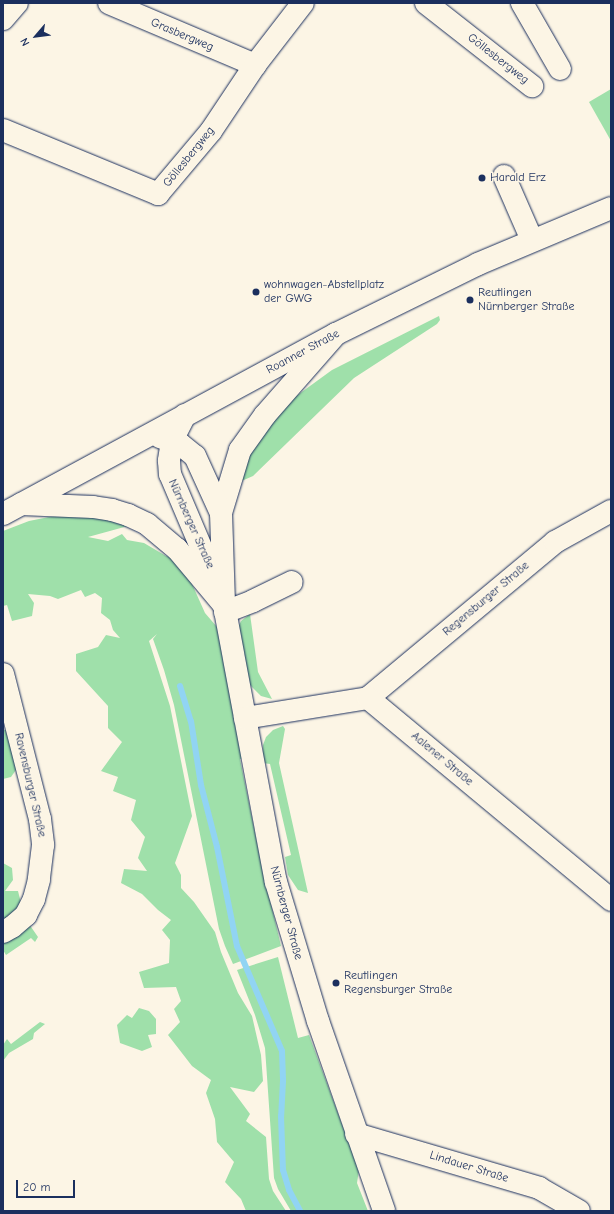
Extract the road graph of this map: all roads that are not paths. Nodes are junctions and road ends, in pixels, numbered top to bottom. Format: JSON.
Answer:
{"nodes":[{"id":1,"x":17,"y":3,"type":"edge"},
{"id":2,"x":110,"y":3,"type":"edge"},
{"id":3,"x":303,"y":3,"type":"edge"},
{"id":4,"x":426,"y":3,"type":"edge"},
{"id":5,"x":522,"y":3,"type":"edge"},
{"id":6,"x":3,"y":18,"type":"edge"},
{"id":7,"x":255,"y":65,"type":"junction"},
{"id":8,"x":560,"y":69,"type":"dead end"},
{"id":9,"x":532,"y":86,"type":"dead end"},
{"id":10,"x":3,"y":130,"type":"edge"},
{"id":11,"x":504,"y":176,"type":"dead end"},
{"id":12,"x":611,"y":208,"type":"edge"},
{"id":13,"x":532,"y":240,"type":"junction"},
{"id":14,"x":336,"y":334,"type":"junction"},
{"id":15,"x":185,"y":415,"type":"junction"},
{"id":16,"x":149,"y":435,"type":"junction"},
{"id":17,"x":172,"y":441,"type":"junction"},
{"id":18,"x":12,"y":509,"type":"edge"},
{"id":19,"x":611,"y":511,"type":"edge"},
{"id":20,"x":221,"y":513,"type":"junction"},
{"id":21,"x":292,"y":582,"type":"dead end"},
{"id":22,"x":224,"y":608,"type":"junction"},
{"id":23,"x":3,"y":674,"type":"edge"},
{"id":24,"x":368,"y":698,"type":"junction"},
{"id":25,"x":245,"y":718,"type":"junction"},
{"id":26,"x":611,"y":900,"type":"edge"},
{"id":27,"x":3,"y":932,"type":"edge"},
{"id":28,"x":356,"y":1134,"type":"junction"},
{"id":29,"x":384,"y":1211,"type":"edge"},
{"id":30,"x":578,"y":1211,"type":"edge"}],
"edges":[{"from":1,"to":6,"type":"street"},
{"from":2,"to":7,"type":"street","name":"Grasbergweg"},
{"from":3,"to":7,"type":"street","name":"Göllesbergweg"},
{"from":4,"to":9,"type":"street","name":"Göllesbergweg"},
{"from":5,"to":8,"type":"street"},
{"from":7,"to":10,"type":"street","name":"Göllesbergweg"},
{"from":11,"to":13,"type":"street"},
{"from":12,"to":13,"type":"street","name":"Roanner Straße"},
{"from":13,"to":14,"type":"street","name":"Roanner Straße"},
{"from":14,"to":15,"type":"street","name":"Roanner Straße"},
{"from":14,"to":20,"type":"street","name":"Nürnberger Straße"},
{"from":15,"to":16,"type":"street","name":"Roanner Straße"},
{"from":15,"to":17,"type":"street","name":"Nürnberger Straße"},
{"from":16,"to":17,"type":"street","name":"Nürnberger Straße"},
{"from":16,"to":18,"type":"street","name":"Roanner Straße"},
{"from":17,"to":20,"type":"street","name":"Nürnberger Straße"},
{"from":17,"to":22,"type":"street","name":"Nürnberger Straße"},
{"from":18,"to":22,"type":"street","name":"Nürnberger Straße"},
{"from":19,"to":24,"type":"street","name":"Regensburger Straße"},
{"from":20,"to":22,"type":"street","name":"Nürnberger Straße"},
{"from":21,"to":22,"type":"street"},
{"from":22,"to":25,"type":"street","name":"Nürnberger Straße"},
{"from":23,"to":27,"type":"street","name":"Ravensburger Straße"},
{"from":24,"to":25,"type":"street"},
{"from":24,"to":26,"type":"street","name":"Aalener Straße"},
{"from":25,"to":28,"type":"street","name":"Nürnberger Straße"},
{"from":28,"to":29,"type":"street","name":"Nürnberger Straße"},
{"from":28,"to":30,"type":"street","name":"Lindauer Straße"}]}
